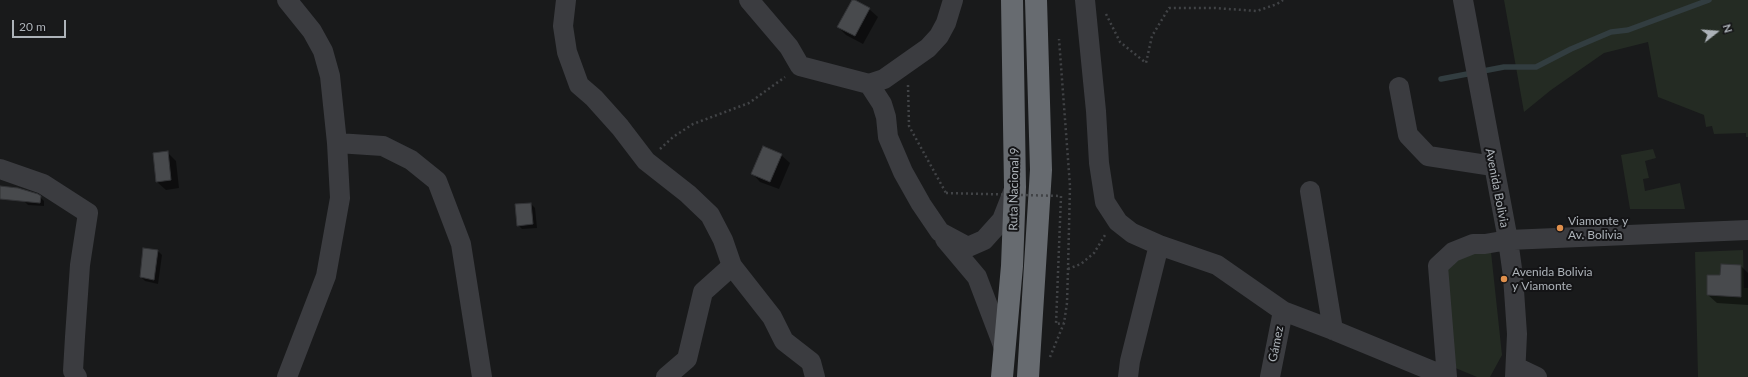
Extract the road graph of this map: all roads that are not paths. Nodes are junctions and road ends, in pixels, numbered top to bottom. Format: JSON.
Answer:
{"nodes":[{"id":1,"x":288,"y":0,"type":"edge"},
{"id":2,"x":566,"y":0,"type":"edge"},
{"id":3,"x":749,"y":0,"type":"edge"},
{"id":4,"x":953,"y":0,"type":"edge"},
{"id":5,"x":1012,"y":0,"type":"edge"},
{"id":6,"x":1036,"y":0,"type":"edge"},
{"id":7,"x":1463,"y":0,"type":"edge"},
{"id":8,"x":1094,"y":3,"type":"edge"},
{"id":9,"x":869,"y":84,"type":"junction"},
{"id":10,"x":1400,"y":87,"type":"dead end"},
{"id":11,"x":337,"y":144,"type":"junction"},
{"id":12,"x":1493,"y":166,"type":"junction"},
{"id":13,"x":0,"y":169,"type":"edge"},
{"id":14,"x":1016,"y":187,"type":"junction"},
{"id":15,"x":1310,"y":191,"type":"dead end"},
{"id":16,"x":1748,"y":230,"type":"edge"},
{"id":17,"x":940,"y":232,"type":"junction"},
{"id":18,"x":1508,"y":240,"type":"junction"},
{"id":19,"x":1158,"y":245,"type":"junction"},
{"id":20,"x":732,"y":266,"type":"junction"},
{"id":21,"x":1283,"y":311,"type":"junction"},
{"id":22,"x":1333,"y":330,"type":"junction"},
{"id":23,"x":1004,"y":348,"type":"junction"},
{"id":24,"x":1515,"y":372,"type":"edge"},
{"id":25,"x":77,"y":377,"type":"edge"},
{"id":26,"x":287,"y":377,"type":"edge"},
{"id":27,"x":482,"y":377,"type":"edge"},
{"id":28,"x":666,"y":377,"type":"edge"},
{"id":29,"x":815,"y":377,"type":"edge"},
{"id":30,"x":1002,"y":377,"type":"edge"},
{"id":31,"x":1028,"y":377,"type":"edge"},
{"id":32,"x":1128,"y":377,"type":"edge"},
{"id":33,"x":1270,"y":377,"type":"edge"},
{"id":34,"x":1447,"y":377,"type":"edge"},
{"id":35,"x":1537,"y":377,"type":"edge"}],
"edges":[{"from":1,"to":11,"type":"street"},
{"from":2,"to":20,"type":"street"},
{"from":3,"to":9,"type":"street"},
{"from":4,"to":9,"type":"street"},
{"from":5,"to":14,"type":"highway","name":"Ruta Nacional 9"},
{"from":6,"to":31,"type":"highway","name":"Ruta Nacional 9"},
{"from":7,"to":12,"type":"street","name":"Avenida Bolivia"},
{"from":8,"to":19,"type":"street"},
{"from":9,"to":17,"type":"street"},
{"from":10,"to":12,"type":"street"},
{"from":11,"to":26,"type":"street"},
{"from":11,"to":27,"type":"street"},
{"from":12,"to":18,"type":"street","name":"Avenida Bolivia"},
{"from":13,"to":25,"type":"street"},
{"from":14,"to":17,"type":"street"},
{"from":14,"to":23,"type":"highway","name":"Ruta Nacional 9"},
{"from":15,"to":22,"type":"street"},
{"from":16,"to":18,"type":"street"},
{"from":17,"to":23,"type":"street"},
{"from":18,"to":24,"type":"street","name":"Avenida Bolivia"},
{"from":18,"to":34,"type":"street"},
{"from":19,"to":21,"type":"street"},
{"from":19,"to":32,"type":"street"},
{"from":20,"to":28,"type":"street"},
{"from":20,"to":29,"type":"street"},
{"from":21,"to":22,"type":"street"},
{"from":21,"to":33,"type":"street","name":"Gámez"},
{"from":22,"to":34,"type":"street"},
{"from":23,"to":30,"type":"highway","name":"Ruta Nacional 9"},
{"from":24,"to":35,"type":"street"}]}
